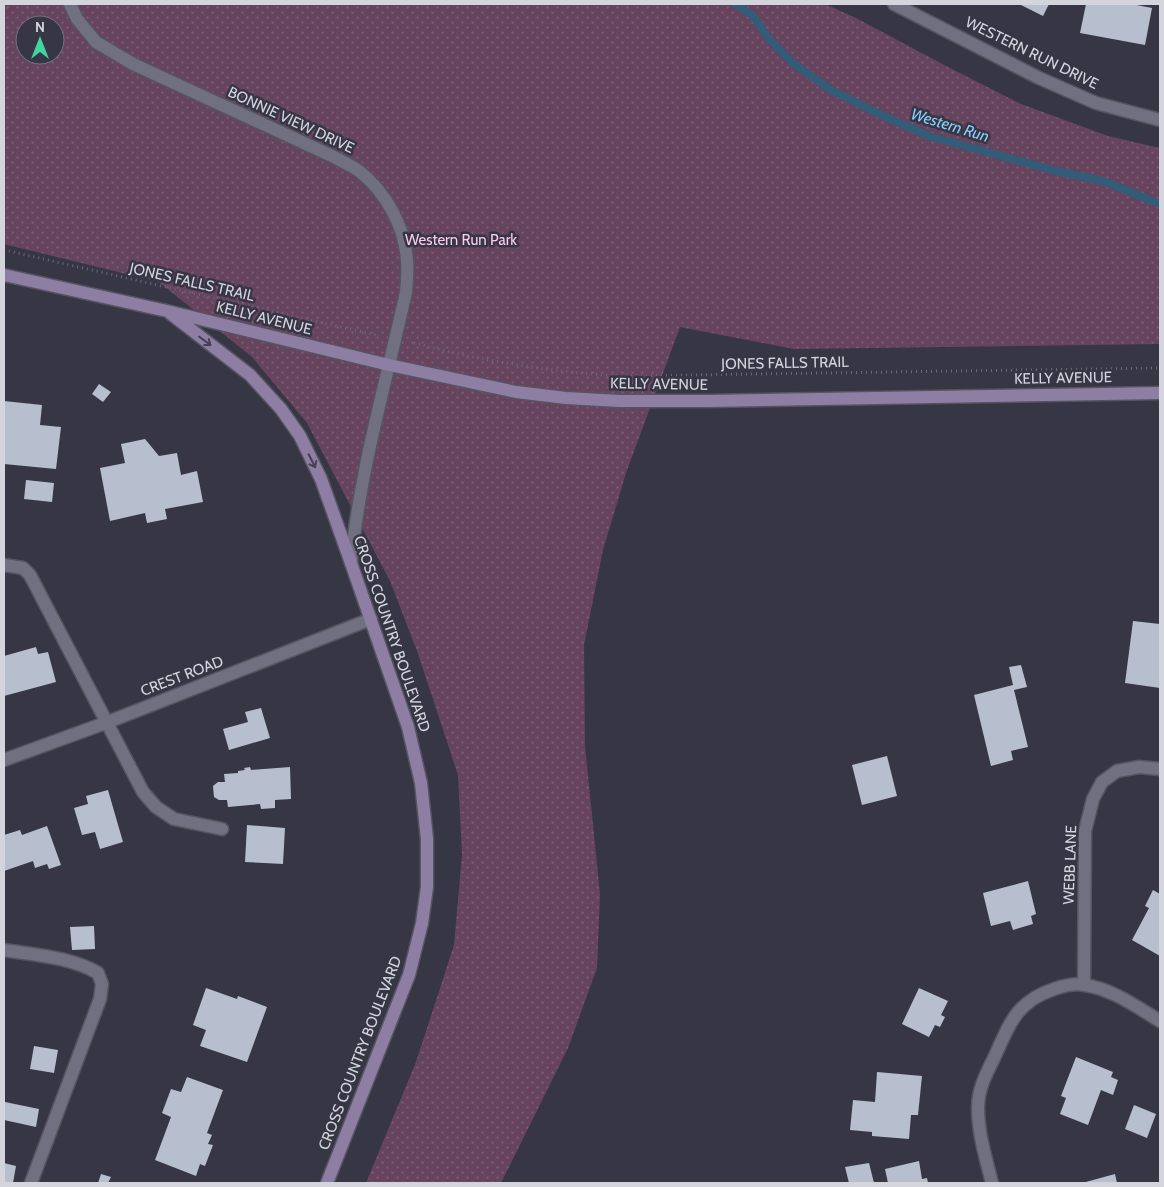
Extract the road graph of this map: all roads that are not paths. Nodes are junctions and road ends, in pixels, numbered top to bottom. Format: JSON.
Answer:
{"nodes":[{"id":1,"x":70,"y":4,"type":"edge"},
{"id":2,"x":894,"y":4,"type":"edge"},
{"id":3,"x":1160,"y":120,"type":"edge"},
{"id":4,"x":4,"y":275,"type":"edge"},
{"id":5,"x":167,"y":311,"type":"junction"},
{"id":6,"x":389,"y":365,"type":"junction"},
{"id":7,"x":1160,"y":393,"type":"edge"},
{"id":8,"x":351,"y":563,"type":"junction"},
{"id":9,"x":4,"y":565,"type":"edge"},
{"id":10,"x":371,"y":619,"type":"junction"},
{"id":11,"x":108,"y":722,"type":"junction"},
{"id":12,"x":4,"y":760,"type":"edge"},
{"id":13,"x":1160,"y":769,"type":"edge"},
{"id":14,"x":222,"y":829,"type":"dead end"},
{"id":15,"x":4,"y":950,"type":"edge"},
{"id":16,"x":1084,"y":984,"type":"junction"},
{"id":17,"x":1160,"y":1021,"type":"edge"},
{"id":18,"x":31,"y":1183,"type":"edge"},
{"id":19,"x":327,"y":1183,"type":"edge"},
{"id":20,"x":992,"y":1183,"type":"edge"}],
"edges":[{"from":1,"to":6,"type":"street","name":"BONNIE VIEW DRIVE"},
{"from":2,"to":3,"type":"street","name":"WESTERN RUN DRIVE"},
{"from":4,"to":5,"type":"main road","name":"CROSS COUNTRY BOULEVARD"},
{"from":5,"to":6,"type":"main road","name":"KELLY AVENUE"},
{"from":5,"to":8,"type":"main road","name":"CROSS COUNTRY BOULEVARD","one_way":true},
{"from":6,"to":7,"type":"main road","name":"KELLY AVENUE"},
{"from":6,"to":8,"type":"street","name":"BONNIE VIEW DRIVE"},
{"from":8,"to":10,"type":"main road","name":"CROSS COUNTRY BOULEVARD"},
{"from":9,"to":11,"type":"street"},
{"from":10,"to":11,"type":"street","name":"CREST ROAD"},
{"from":10,"to":19,"type":"main road","name":"CROSS COUNTRY BOULEVARD"},
{"from":11,"to":12,"type":"street","name":"CREST ROAD"},
{"from":11,"to":14,"type":"street"},
{"from":13,"to":16,"type":"street","name":"WEBB LANE"},
{"from":15,"to":18,"type":"street"},
{"from":16,"to":17,"type":"street"},
{"from":16,"to":20,"type":"street"}]}
